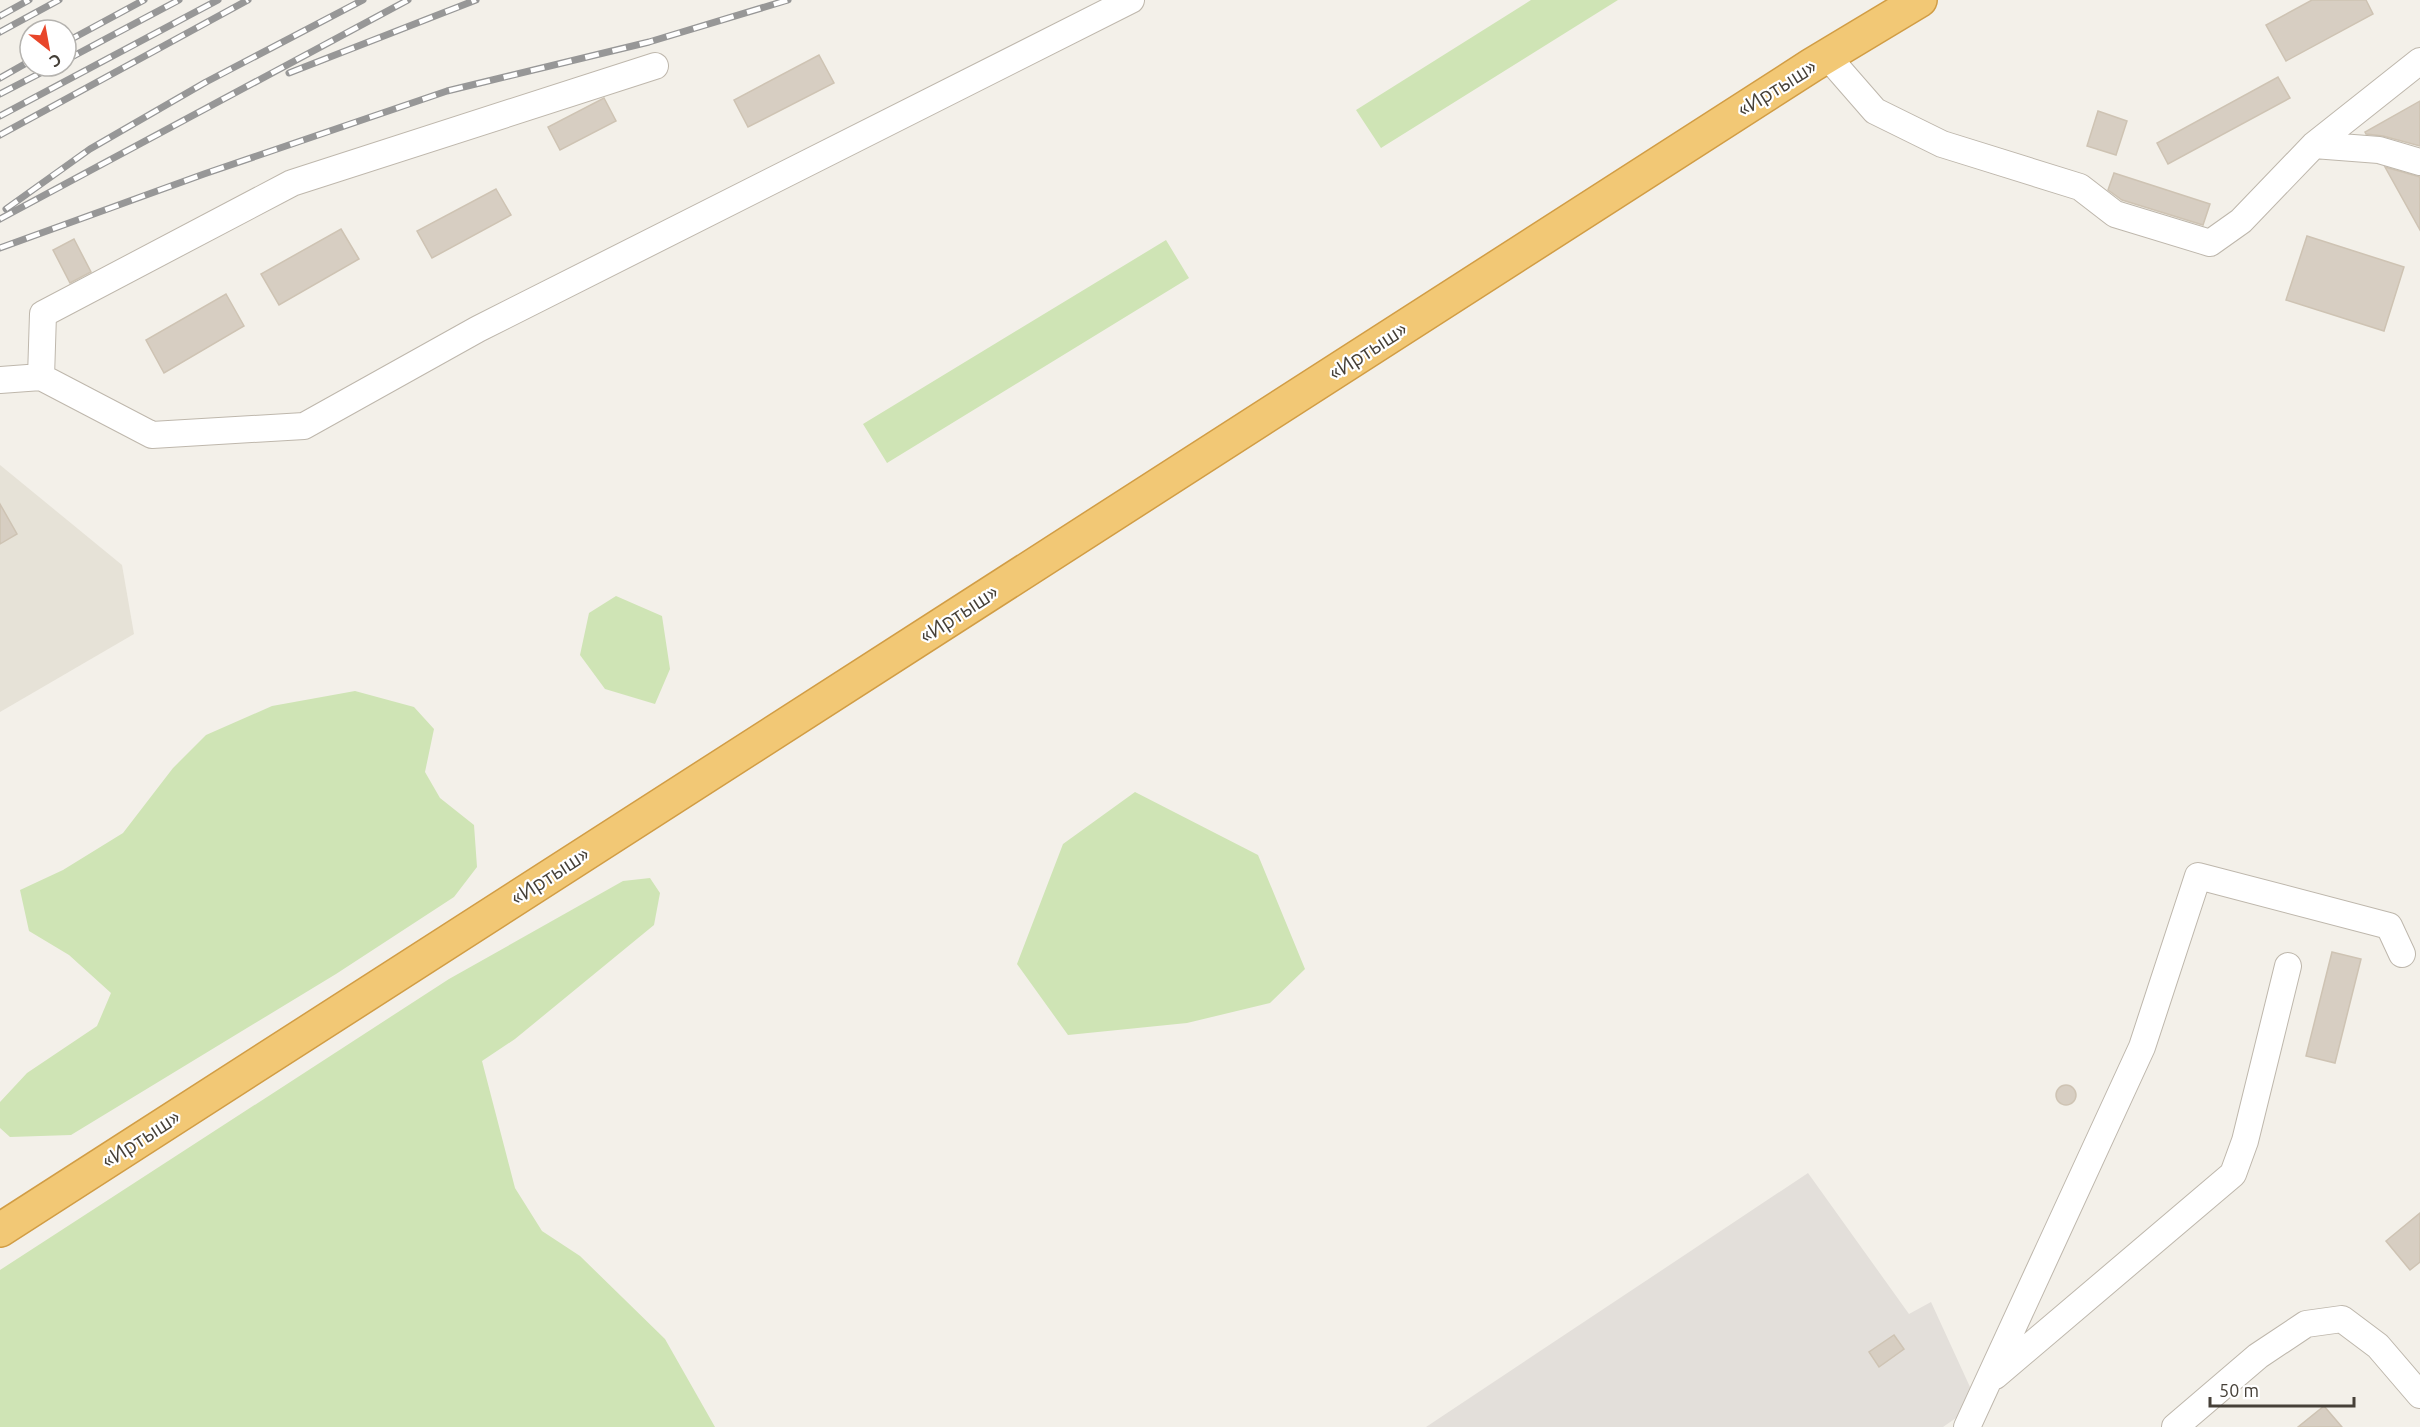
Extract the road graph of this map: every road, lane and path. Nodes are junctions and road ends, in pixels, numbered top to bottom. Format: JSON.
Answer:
{"nodes":[{"id":1,"x":1131,"y":0,"type":"edge"},
{"id":2,"x":1920,"y":0,"type":"edge"},
{"id":3,"x":1827,"y":56,"type":"junction"},
{"id":4,"x":2420,"y":61,"type":"edge"},
{"id":5,"x":655,"y":66,"type":"dead end"},
{"id":6,"x":2314,"y":145,"type":"junction"},
{"id":7,"x":2420,"y":162,"type":"edge"},
{"id":8,"x":41,"y":377,"type":"junction"},
{"id":9,"x":0,"y":380,"type":"edge"},
{"id":10,"x":2402,"y":954,"type":"dead end"},
{"id":11,"x":2288,"y":966,"type":"dead end"},
{"id":12,"x":0,"y":1230,"type":"edge"},
{"id":13,"x":1990,"y":1381,"type":"junction"},
{"id":14,"x":2420,"y":1395,"type":"edge"},
{"id":15,"x":1967,"y":1427,"type":"edge"},
{"id":16,"x":2175,"y":1427,"type":"edge"}],
"edges":[{"from":1,"to":8,"type":"lane"},
{"from":2,"to":3,"type":"highway","name":"«Иртыш»"},
{"from":3,"to":6,"type":"lane"},
{"from":3,"to":12,"type":"highway","name":"«Иртыш»"},
{"from":4,"to":6,"type":"lane"},
{"from":5,"to":8,"type":"lane"},
{"from":6,"to":7,"type":"lane"},
{"from":8,"to":9,"type":"lane"},
{"from":10,"to":13,"type":"lane"},
{"from":11,"to":13,"type":"lane"},
{"from":13,"to":15,"type":"lane"},
{"from":14,"to":16,"type":"lane"}]}
